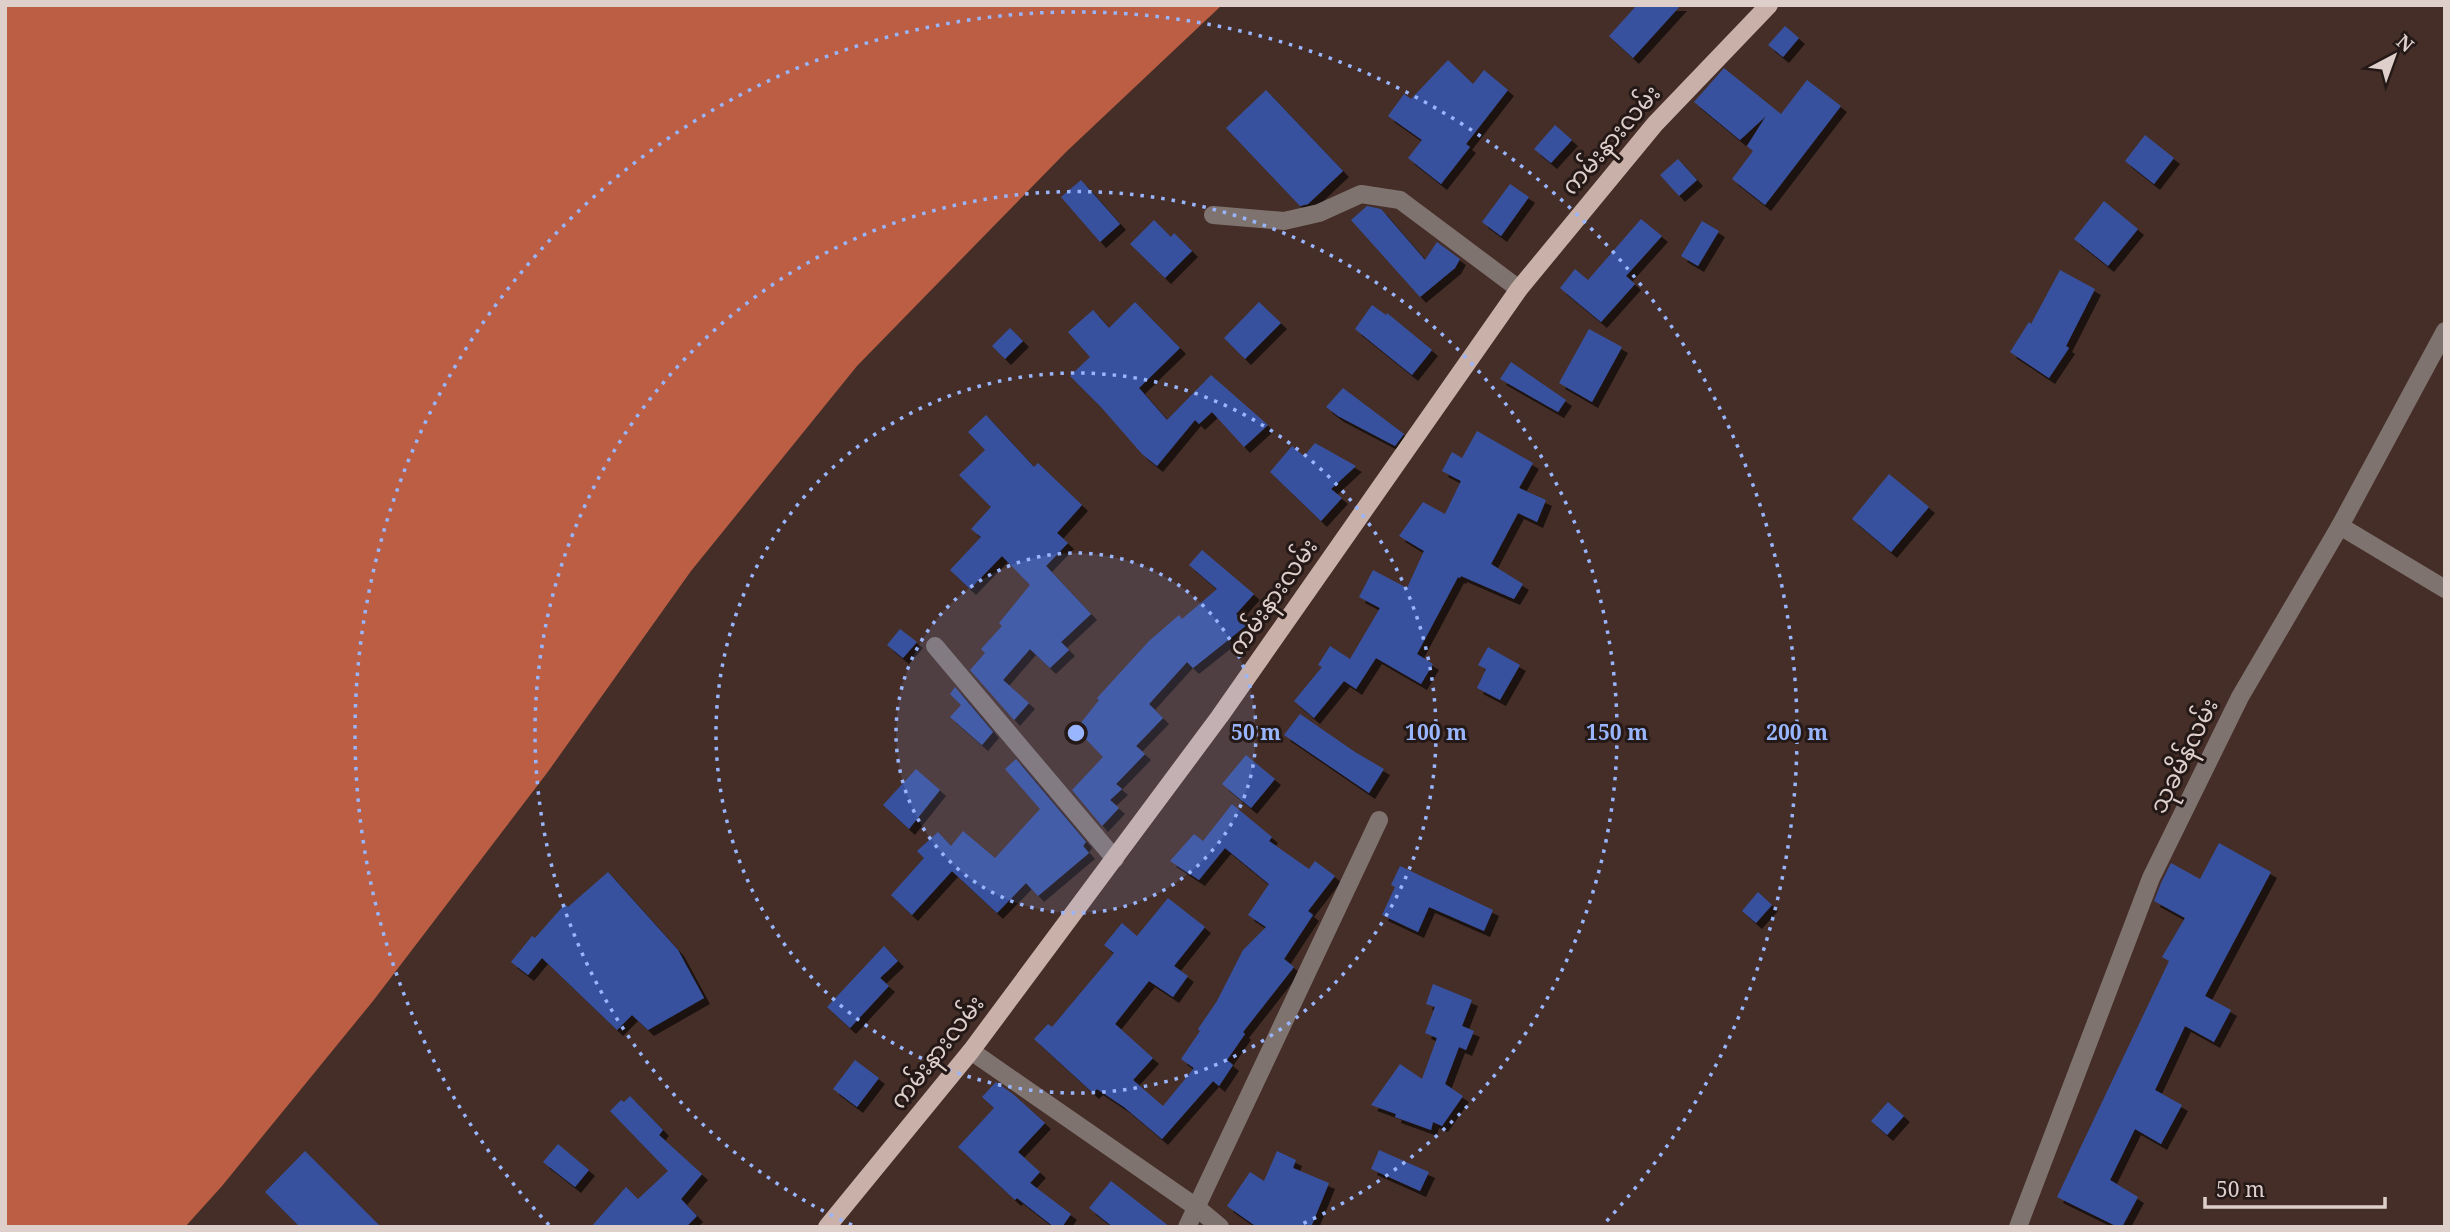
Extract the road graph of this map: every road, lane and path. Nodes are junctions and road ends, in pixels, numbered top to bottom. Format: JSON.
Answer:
{"nodes":[{"id":1,"x":1769,"y":5,"type":"edge"},
{"id":2,"x":1213,"y":215,"type":"dead end"},
{"id":3,"x":1519,"y":289,"type":"junction"},
{"id":4,"x":2445,"y":331,"type":"edge"},
{"id":5,"x":2340,"y":526,"type":"junction"},
{"id":6,"x":2445,"y":589,"type":"edge"},
{"id":7,"x":935,"y":646,"type":"dead end"},
{"id":8,"x":1378,"y":820,"type":"dead end"},
{"id":9,"x":1115,"y":859,"type":"junction"},
{"id":10,"x":971,"y":1051,"type":"junction"},
{"id":11,"x":1196,"y":1207,"type":"junction"},
{"id":12,"x":827,"y":1227,"type":"edge"},
{"id":13,"x":1187,"y":1227,"type":"edge"},
{"id":14,"x":1220,"y":1227,"type":"edge"},
{"id":15,"x":2018,"y":1227,"type":"edge"}],
"edges":[{"from":1,"to":3,"type":"main road","name":"ကမ်းနားလမ်း"},
{"from":2,"to":3,"type":"street"},
{"from":3,"to":9,"type":"main road","name":"ကမ်းနားလမ်း"},
{"from":4,"to":5,"type":"street","name":"သုခမိန်လမ်း"},
{"from":5,"to":6,"type":"street"},
{"from":5,"to":15,"type":"street","name":"သုခမိန်လမ်း"},
{"from":7,"to":9,"type":"street"},
{"from":8,"to":11,"type":"street"},
{"from":9,"to":10,"type":"main road","name":"ကမ်းနားလမ်း"},
{"from":10,"to":11,"type":"street"},
{"from":10,"to":12,"type":"main road","name":"ကမ်းနားလမ်း"},
{"from":11,"to":13,"type":"street"},
{"from":11,"to":14,"type":"street"}]}
